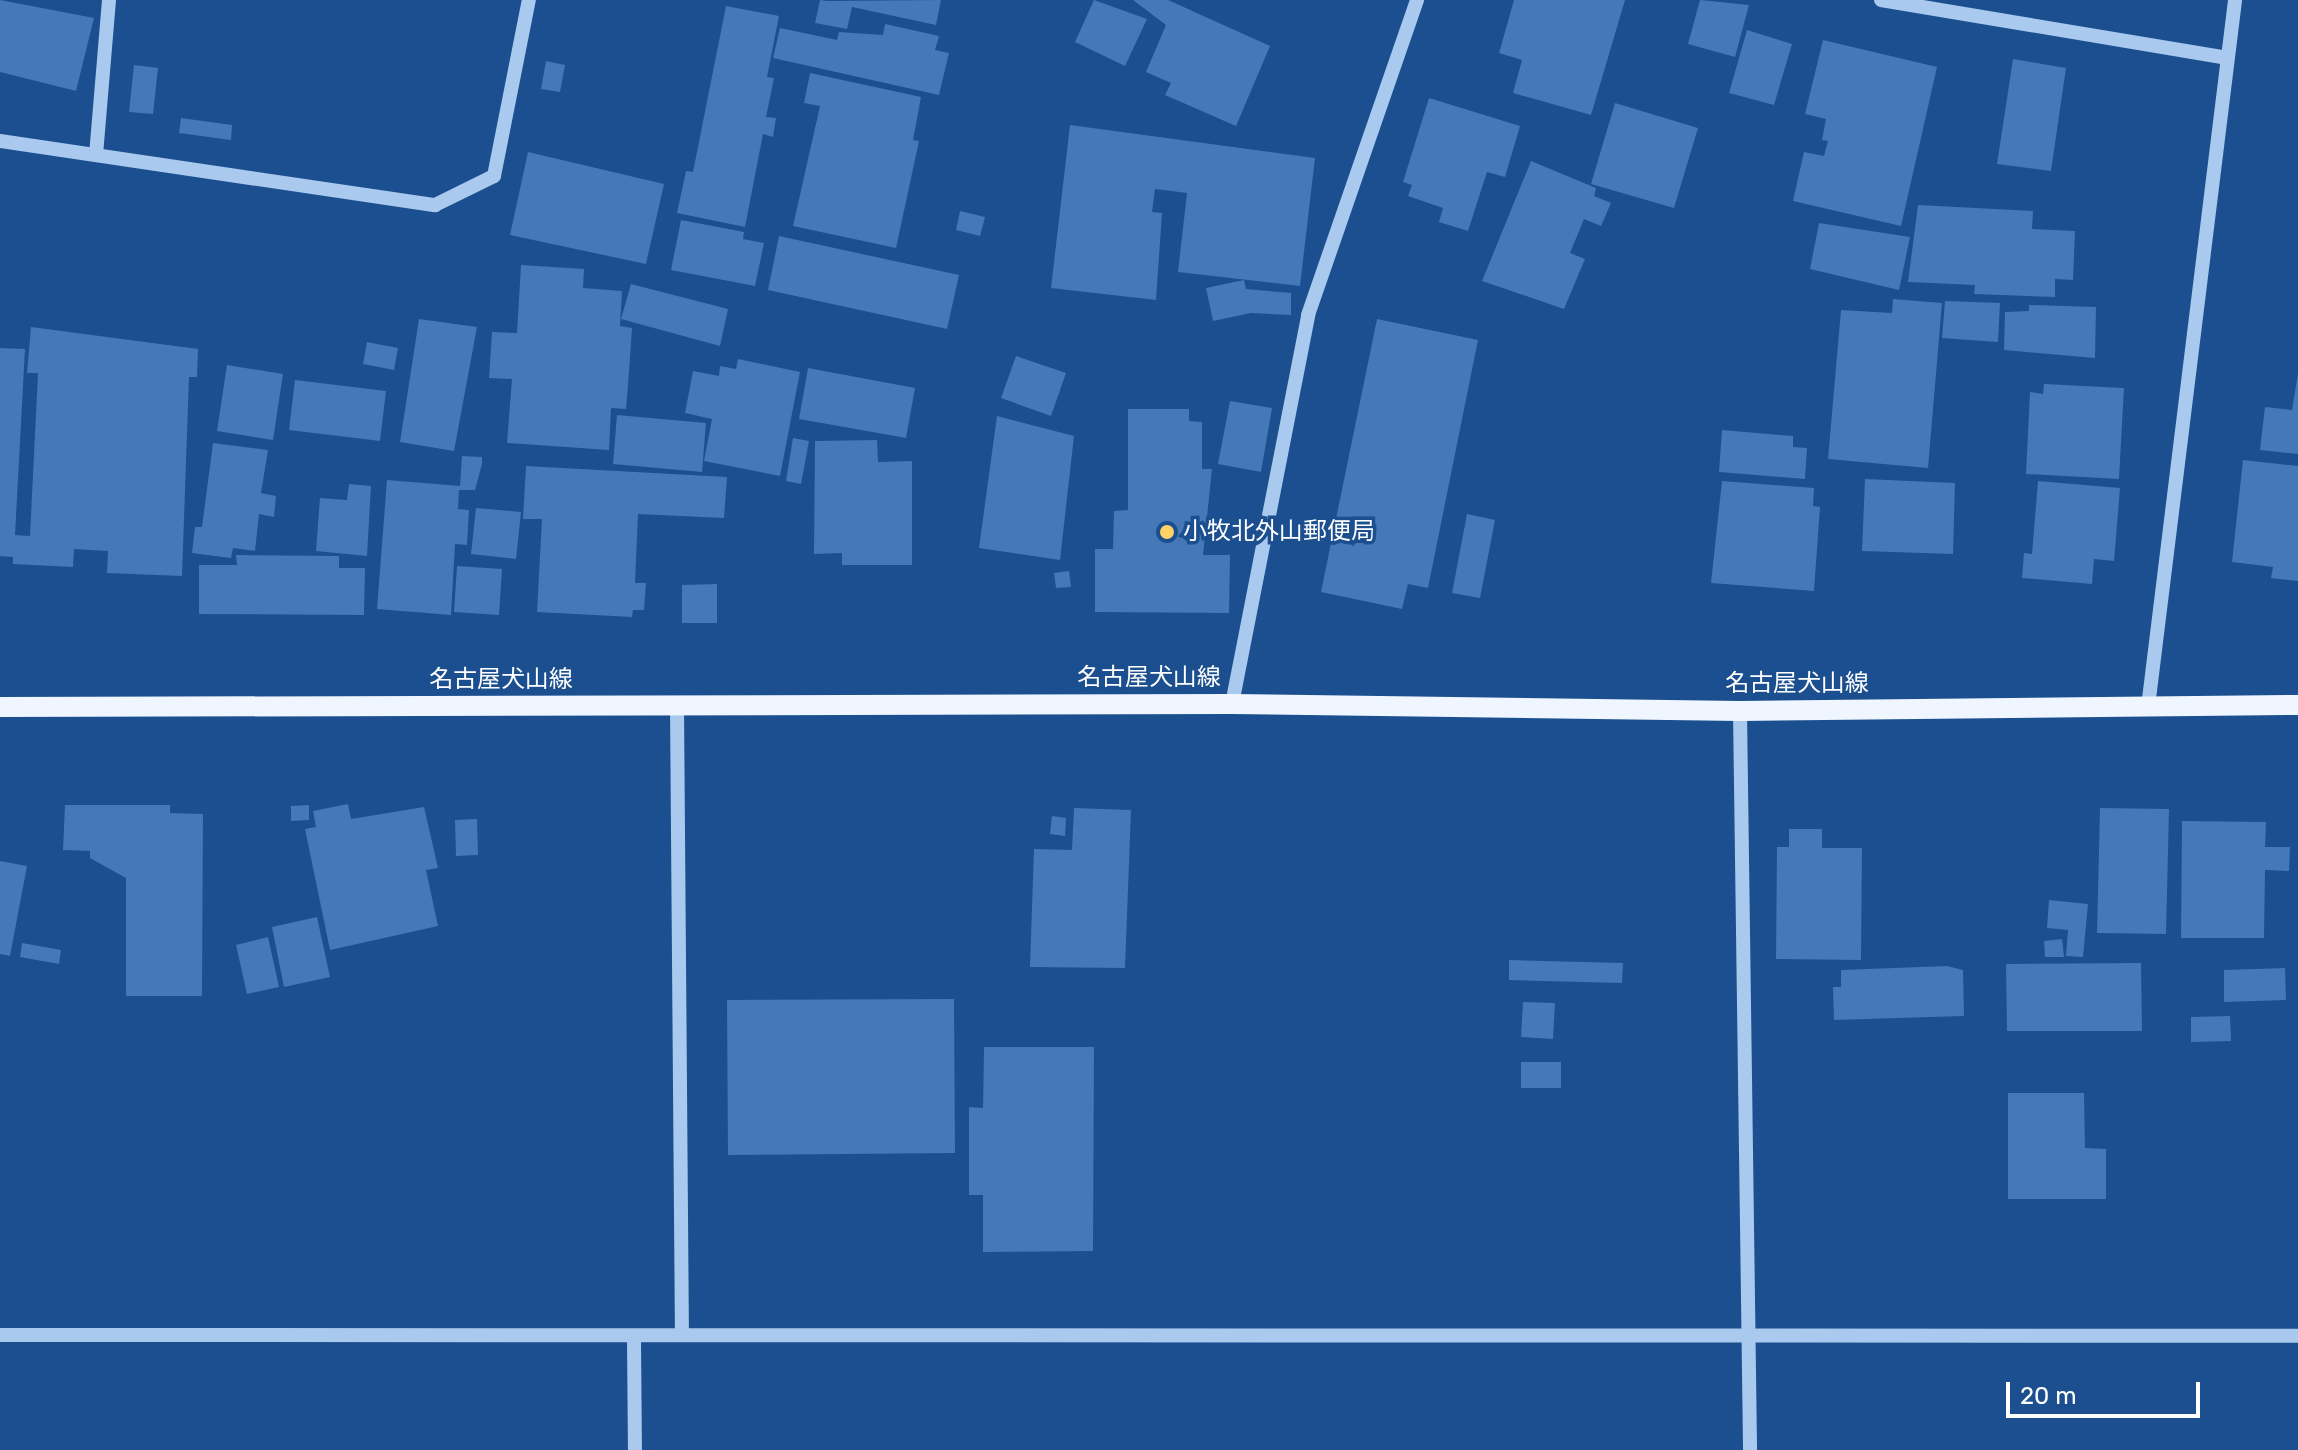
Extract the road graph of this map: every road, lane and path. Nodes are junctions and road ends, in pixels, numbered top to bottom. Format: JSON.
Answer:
{"nodes":[{"id":1,"x":109,"y":0,"type":"edge"},
{"id":2,"x":529,"y":0,"type":"edge"},
{"id":3,"x":1417,"y":0,"type":"edge"},
{"id":4,"x":1881,"y":0,"type":"edge"},
{"id":5,"x":2235,"y":0,"type":"edge"},
{"id":6,"x":2223,"y":57,"type":"junction"},
{"id":7,"x":0,"y":141,"type":"edge"},
{"id":8,"x":96,"y":155,"type":"junction"},
{"id":9,"x":1232,"y":704,"type":"junction"},
{"id":10,"x":677,"y":705,"type":"junction"},
{"id":11,"x":2298,"y":705,"type":"edge"},
{"id":12,"x":0,"y":707,"type":"edge"},
{"id":13,"x":2148,"y":707,"type":"junction"},
{"id":14,"x":1740,"y":711,"type":"junction"},
{"id":15,"x":0,"y":1335,"type":"edge"},
{"id":16,"x":682,"y":1335,"type":"junction"},
{"id":17,"x":2298,"y":1336,"type":"edge"},
{"id":18,"x":1750,"y":1337,"type":"junction"},
{"id":19,"x":634,"y":1340,"type":"junction"},
{"id":20,"x":635,"y":1450,"type":"edge"},
{"id":21,"x":1750,"y":1450,"type":"edge"}],
"edges":[{"from":1,"to":8,"type":"street"},
{"from":2,"to":8,"type":"street"},
{"from":3,"to":9,"type":"street"},
{"from":4,"to":6,"type":"street"},
{"from":5,"to":6,"type":"street"},
{"from":6,"to":13,"type":"street"},
{"from":7,"to":8,"type":"street"},
{"from":9,"to":10,"type":"main road","name":"名古屋犬山線"},
{"from":9,"to":14,"type":"main road","name":"名古屋犬山線"},
{"from":10,"to":12,"type":"main road","name":"名古屋犬山線"},
{"from":10,"to":16,"type":"street"},
{"from":11,"to":13,"type":"main road","name":"名古屋犬山線"},
{"from":13,"to":14,"type":"main road","name":"名古屋犬山線"},
{"from":14,"to":18,"type":"street"},
{"from":15,"to":19,"type":"street"},
{"from":16,"to":18,"type":"street"},
{"from":16,"to":19,"type":"street"},
{"from":17,"to":18,"type":"street"},
{"from":18,"to":21,"type":"street"},
{"from":19,"to":20,"type":"street"}]}
